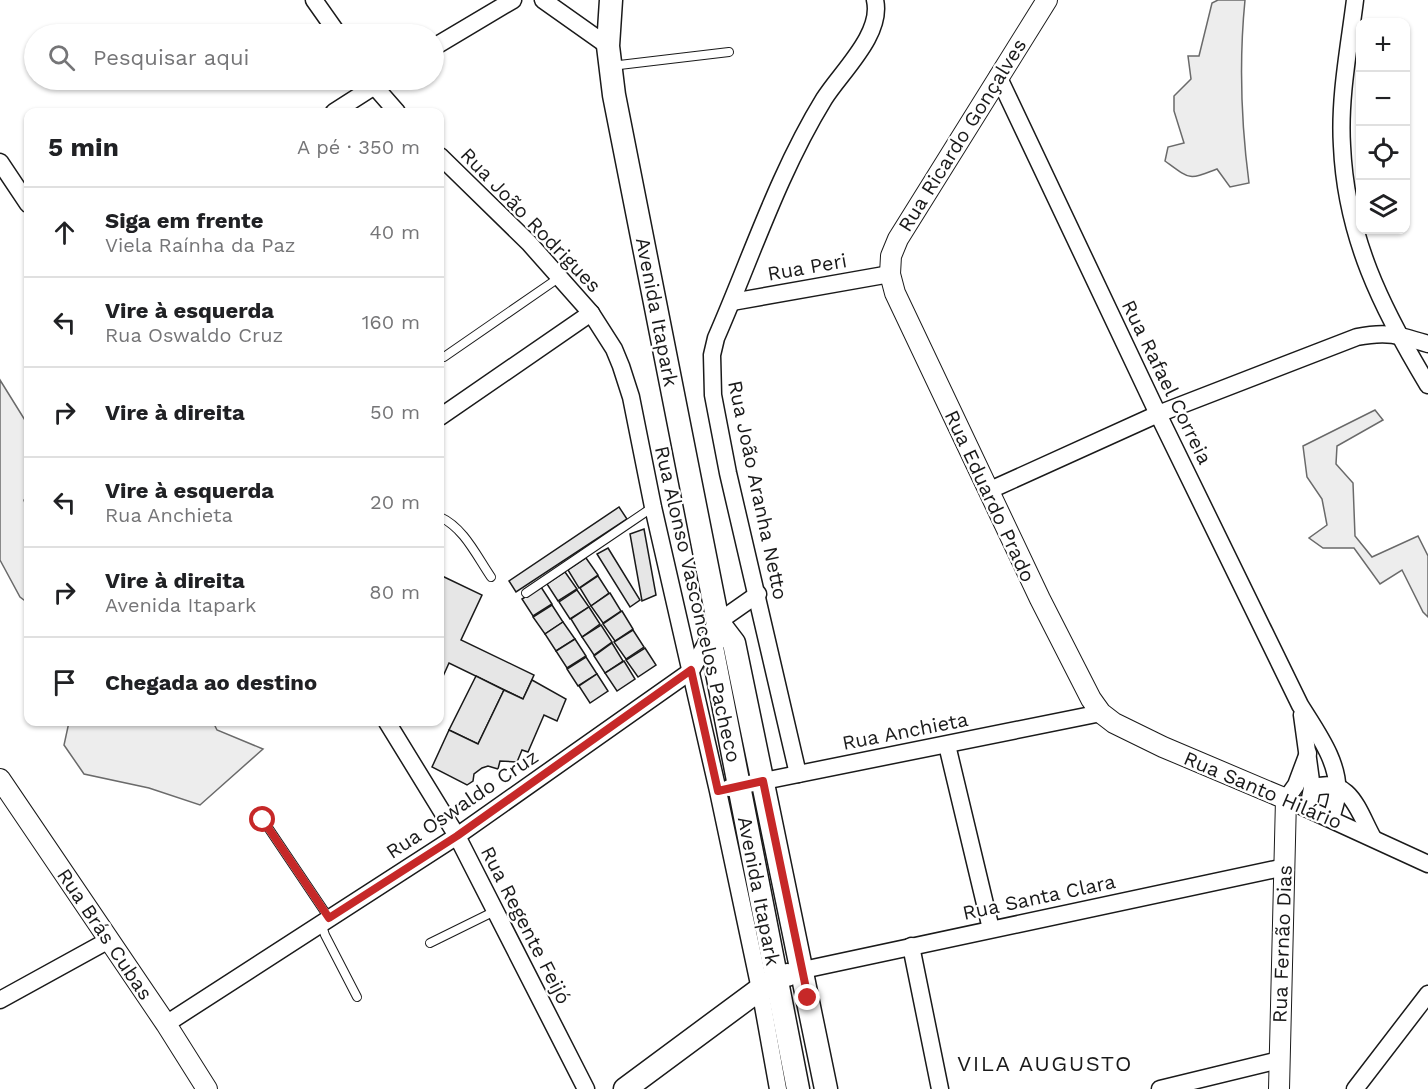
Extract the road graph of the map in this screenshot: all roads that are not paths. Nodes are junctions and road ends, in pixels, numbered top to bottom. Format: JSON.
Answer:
{"nodes":[{"id":1,"x":314,"y":0,"type":"edge"},
{"id":2,"x":513,"y":0,"type":"edge"},
{"id":3,"x":543,"y":0,"type":"edge"},
{"id":4,"x":611,"y":0,"type":"edge"},
{"id":5,"x":875,"y":0,"type":"edge"},
{"id":6,"x":1047,"y":0,"type":"edge"},
{"id":7,"x":1355,"y":0,"type":"edge"},
{"id":8,"x":331,"y":24,"type":"edge"},
{"id":9,"x":444,"y":41,"type":"edge"},
{"id":10,"x":729,"y":52,"type":"dead end"},
{"id":11,"x":609,"y":56,"type":"junction"},
{"id":12,"x":998,"y":76,"type":"junction"},
{"id":13,"x":364,"y":90,"type":"edge"},
{"id":14,"x":381,"y":90,"type":"edge"},
{"id":15,"x":339,"y":108,"type":"edge"},
{"id":16,"x":394,"y":108,"type":"edge"},
{"id":17,"x":444,"y":160,"type":"edge"},
{"id":18,"x":0,"y":162,"type":"edge"},
{"id":19,"x":24,"y":198,"type":"edge"},
{"id":20,"x":890,"y":274,"type":"junction"},
{"id":21,"x":560,"y":277,"type":"junction"},
{"id":22,"x":732,"y":302,"type":"junction"},
{"id":23,"x":591,"y":313,"type":"junction"},
{"id":24,"x":1398,"y":334,"type":"junction"},
{"id":25,"x":1428,"y":344,"type":"edge"},
{"id":26,"x":444,"y":357,"type":"dead end"},
{"id":27,"x":1428,"y":385,"type":"edge"},
{"id":28,"x":444,"y":414,"type":"edge"},
{"id":29,"x":1158,"y":414,"type":"junction"},
{"id":30,"x":988,"y":492,"type":"junction"},
{"id":31,"x":653,"y":507,"type":"junction"},
{"id":32,"x":444,"y":519,"type":"edge"},
{"id":33,"x":491,"y":577,"type":"dead end"},
{"id":34,"x":526,"y":593,"type":"dead end"},
{"id":35,"x":758,"y":594,"type":"junction"},
{"id":36,"x":718,"y":622,"type":"junction"},
{"id":37,"x":691,"y":670,"type":"junction"},
{"id":38,"x":1300,"y":705,"type":"junction"},
{"id":39,"x":1101,"y":713,"type":"junction"},
{"id":40,"x":389,"y":726,"type":"edge"},
{"id":41,"x":947,"y":744,"type":"junction"},
{"id":42,"x":1308,"y":753,"type":"junction"},
{"id":43,"x":798,"y":774,"type":"junction"},
{"id":44,"x":0,"y":779,"type":"edge"},
{"id":45,"x":763,"y":781,"type":"junction"},
{"id":46,"x":1337,"y":786,"type":"junction"},
{"id":47,"x":728,"y":788,"type":"junction"},
{"id":48,"x":1312,"y":788,"type":"junction"},
{"id":49,"x":1286,"y":799,"type":"junction"},
{"id":50,"x":1308,"y":809,"type":"junction"},
{"id":51,"x":1330,"y":819,"type":"junction"},
{"id":52,"x":263,"y":820,"type":"dead end"},
{"id":53,"x":457,"y":836,"type":"junction"},
{"id":54,"x":1373,"y":838,"type":"junction"},
{"id":55,"x":1428,"y":864,"type":"edge"},
{"id":56,"x":1285,"y":867,"type":"junction"},
{"id":57,"x":495,"y":911,"type":"junction"},
{"id":58,"x":325,"y":920,"type":"junction"},
{"id":59,"x":991,"y":929,"type":"junction"},
{"id":60,"x":109,"y":940,"type":"junction"},
{"id":61,"x":430,"y":942,"type":"dead end"},
{"id":62,"x":911,"y":946,"type":"junction"},
{"id":63,"x":803,"y":969,"type":"junction"},
{"id":64,"x":768,"y":984,"type":"junction"},
{"id":65,"x":1428,"y":994,"type":"edge"},
{"id":66,"x":357,"y":997,"type":"dead end"},
{"id":67,"x":0,"y":1000,"type":"edge"},
{"id":68,"x":166,"y":1024,"type":"junction"},
{"id":69,"x":1279,"y":1060,"type":"junction"},
{"id":70,"x":207,"y":1089,"type":"edge"},
{"id":71,"x":586,"y":1089,"type":"edge"},
{"id":72,"x":625,"y":1089,"type":"edge"},
{"id":73,"x":778,"y":1089,"type":"edge"},
{"id":74,"x":798,"y":1089,"type":"edge"},
{"id":75,"x":826,"y":1089,"type":"edge"},
{"id":76,"x":940,"y":1089,"type":"edge"},
{"id":77,"x":1160,"y":1089,"type":"edge"},
{"id":78,"x":1279,"y":1089,"type":"edge"},
{"id":79,"x":1355,"y":1089,"type":"edge"}],
"edges":[{"from":1,"to":8,"type":"street"},
{"from":2,"to":9,"type":"street"},
{"from":3,"to":11,"type":"street"},
{"from":4,"to":11,"type":"main road","name":"Avenida Itapark"},
{"from":5,"to":22,"type":"street","name":"Rua João Aranha Netto"},
{"from":6,"to":12,"type":"street","name":"Rua Ricardo Gonçalves"},
{"from":7,"to":24,"type":"street"},
{"from":10,"to":11,"type":"lane"},
{"from":11,"to":36,"type":"main road","name":"Avenida Itapark"},
{"from":12,"to":20,"type":"street","name":"Rua Ricardo Gonçalves"},
{"from":12,"to":29,"type":"street","name":"Rua Rafael Correia"},
{"from":13,"to":15,"type":"street"},
{"from":14,"to":16,"type":"street"},
{"from":17,"to":21,"type":"street","name":"Rua João Rodrigues"},
{"from":18,"to":19,"type":"street"},
{"from":20,"to":22,"type":"street","name":"Rua Peri"},
{"from":20,"to":30,"type":"street","name":"Rua Eduardo Prado"},
{"from":21,"to":23,"type":"street","name":"Rua João Rodrigues"},
{"from":21,"to":26,"type":"lane"},
{"from":22,"to":35,"type":"street","name":"Rua João Aranha Netto"},
{"from":23,"to":28,"type":"street"},
{"from":23,"to":31,"type":"street","name":"Rua Alonso Vasconcelos Pacheco"},
{"from":24,"to":25,"type":"street"},
{"from":24,"to":27,"type":"street"},
{"from":24,"to":29,"type":"street"},
{"from":29,"to":30,"type":"street"},
{"from":29,"to":38,"type":"street","name":"Rua Rafael Correia"},
{"from":30,"to":39,"type":"street","name":"Rua Eduardo Prado"},
{"from":31,"to":34,"type":"lane"},
{"from":31,"to":37,"type":"street","name":"Rua Alonso Vasconcelos Pacheco"},
{"from":32,"to":33,"type":"lane"},
{"from":35,"to":36,"type":"street","name":"Rua Oswaldo Cruz"},
{"from":35,"to":43,"type":"street","name":"Rua João Aranha Netto"},
{"from":36,"to":37,"type":"street","name":"Rua Oswaldo Cruz"},
{"from":36,"to":45,"type":"main road","name":"Avenida Itapark"},
{"from":36,"to":47,"type":"main road","name":"Avenida Itapark"},
{"from":37,"to":47,"type":"street","name":"Rua Alonso Vasconcelos Pacheco"},
{"from":37,"to":53,"type":"street","name":"Rua Oswaldo Cruz"},
{"from":38,"to":42,"type":"street","name":"Rua Rafael Correia"},
{"from":38,"to":46,"type":"street","name":"Rua Rafael Correia"},
{"from":39,"to":41,"type":"street","name":"Rua Anchieta"},
{"from":39,"to":49,"type":"street","name":"Rua Santo Hilário"},
{"from":40,"to":53,"type":"street","name":"Rua Regente Feijó"},
{"from":41,"to":43,"type":"street","name":"Rua Anchieta"},
{"from":41,"to":59,"type":"street"},
{"from":42,"to":48,"type":"street","name":"Rua Rafael Correia"},
{"from":42,"to":49,"type":"street"},
{"from":43,"to":45,"type":"street","name":"Rua Anchieta"},
{"from":44,"to":60,"type":"street","name":"Rua Brás Cubas"},
{"from":45,"to":47,"type":"street","name":"Rua Anchieta"},
{"from":45,"to":63,"type":"main road","name":"Avenida Itapark"},
{"from":46,"to":48,"type":"street"},
{"from":46,"to":51,"type":"street","name":"Rua Rafael Correia"},
{"from":46,"to":54,"type":"street"},
{"from":47,"to":64,"type":"main road","name":"Avenida Itapark"},
{"from":48,"to":50,"type":"street","name":"Rua Rafael Correia"},
{"from":49,"to":50,"type":"street","name":"Rua Santo Hilário"},
{"from":49,"to":56,"type":"street","name":"Rua Fernão Dias"},
{"from":50,"to":51,"type":"street","name":"Rua Santo Hilário"},
{"from":51,"to":54,"type":"street","name":"Rua Santo Hilário"},
{"from":52,"to":58,"type":"lane"},
{"from":53,"to":57,"type":"street","name":"Rua Regente Feijó"},
{"from":53,"to":58,"type":"street","name":"Rua Oswaldo Cruz"},
{"from":54,"to":55,"type":"street","name":"Rua Santo Hilário"},
{"from":56,"to":59,"type":"street","name":"Rua Santa Clara"},
{"from":56,"to":69,"type":"street","name":"Rua Fernão Dias"},
{"from":57,"to":61,"type":"lane"},
{"from":57,"to":71,"type":"street","name":"Rua Regente Feijó"},
{"from":58,"to":66,"type":"lane"},
{"from":58,"to":68,"type":"street","name":"Rua Oswaldo Cruz"},
{"from":59,"to":62,"type":"street","name":"Rua Santa Clara"},
{"from":60,"to":67,"type":"street"},
{"from":60,"to":68,"type":"street","name":"Rua Brás Cubas"},
{"from":62,"to":63,"type":"street","name":"Rua Santa Clara"},
{"from":62,"to":76,"type":"street"},
{"from":63,"to":64,"type":"main road"},
{"from":63,"to":75,"type":"main road","name":"Avenida Itapark"},
{"from":64,"to":72,"type":"main road"},
{"from":64,"to":73,"type":"street"},
{"from":64,"to":74,"type":"main road","name":"Avenida Itapark"},
{"from":64,"to":75,"type":"main road"},
{"from":65,"to":79,"type":"street"},
{"from":68,"to":70,"type":"street","name":"Rua Brás Cubas"},
{"from":69,"to":77,"type":"street"},
{"from":69,"to":78,"type":"street","name":"Rua Fernão Dias"}]}
